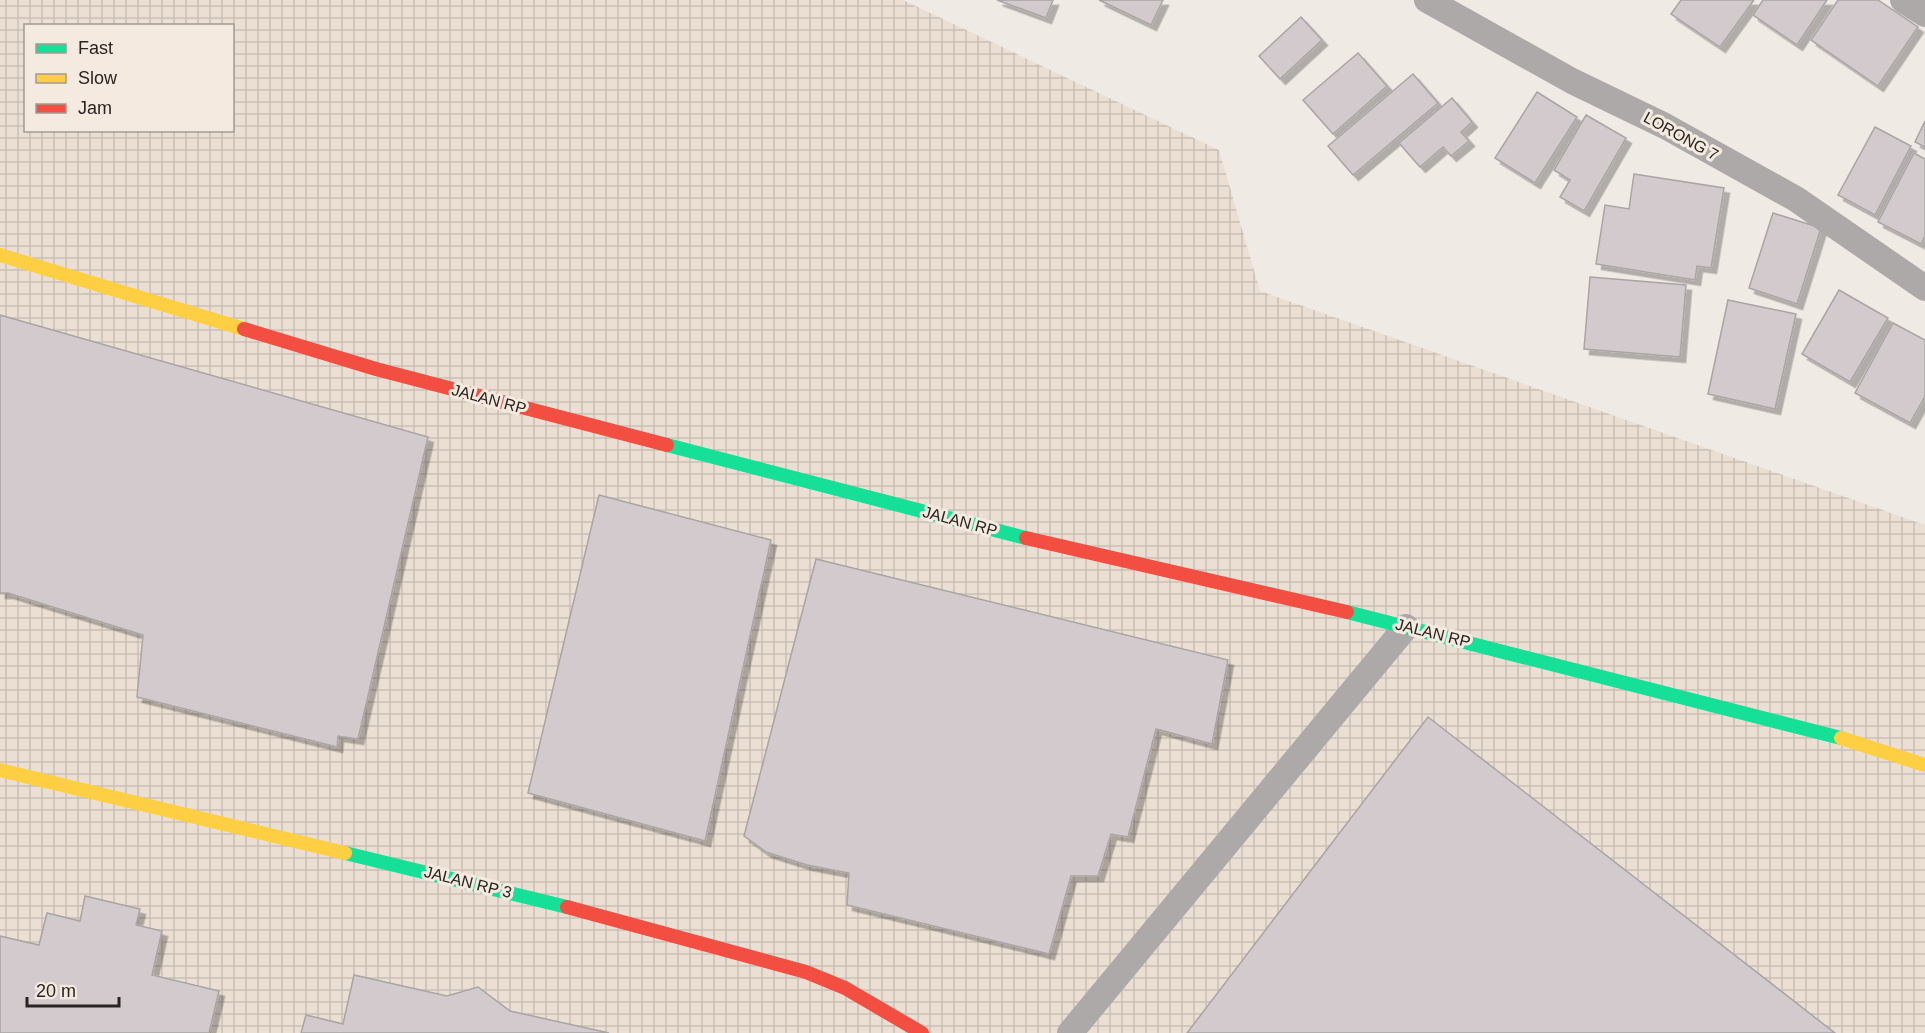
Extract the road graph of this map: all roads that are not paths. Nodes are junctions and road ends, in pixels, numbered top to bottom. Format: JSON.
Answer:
{"nodes":[{"id":1,"x":1427,"y":0,"type":"edge"},
{"id":2,"x":1903,"y":0,"type":"edge"},
{"id":3,"x":1925,"y":14,"type":"edge"},
{"id":4,"x":0,"y":255,"type":"edge"},
{"id":5,"x":1925,"y":288,"type":"edge"},
{"id":6,"x":1406,"y":627,"type":"junction"},
{"id":7,"x":1925,"y":765,"type":"edge"},
{"id":8,"x":0,"y":770,"type":"edge"},
{"id":9,"x":922,"y":1033,"type":"edge"},
{"id":10,"x":1070,"y":1033,"type":"edge"}],
"edges":[{"from":1,"to":5,"type":"street","name":"LORONG 7"},
{"from":2,"to":3,"type":"street"},
{"from":4,"to":6,"type":"street","name":"JALAN RP"},
{"from":6,"to":7,"type":"street","name":"JALAN RP"},
{"from":6,"to":10,"type":"street"},
{"from":8,"to":9,"type":"street","name":"JALAN RP 3"}]}
